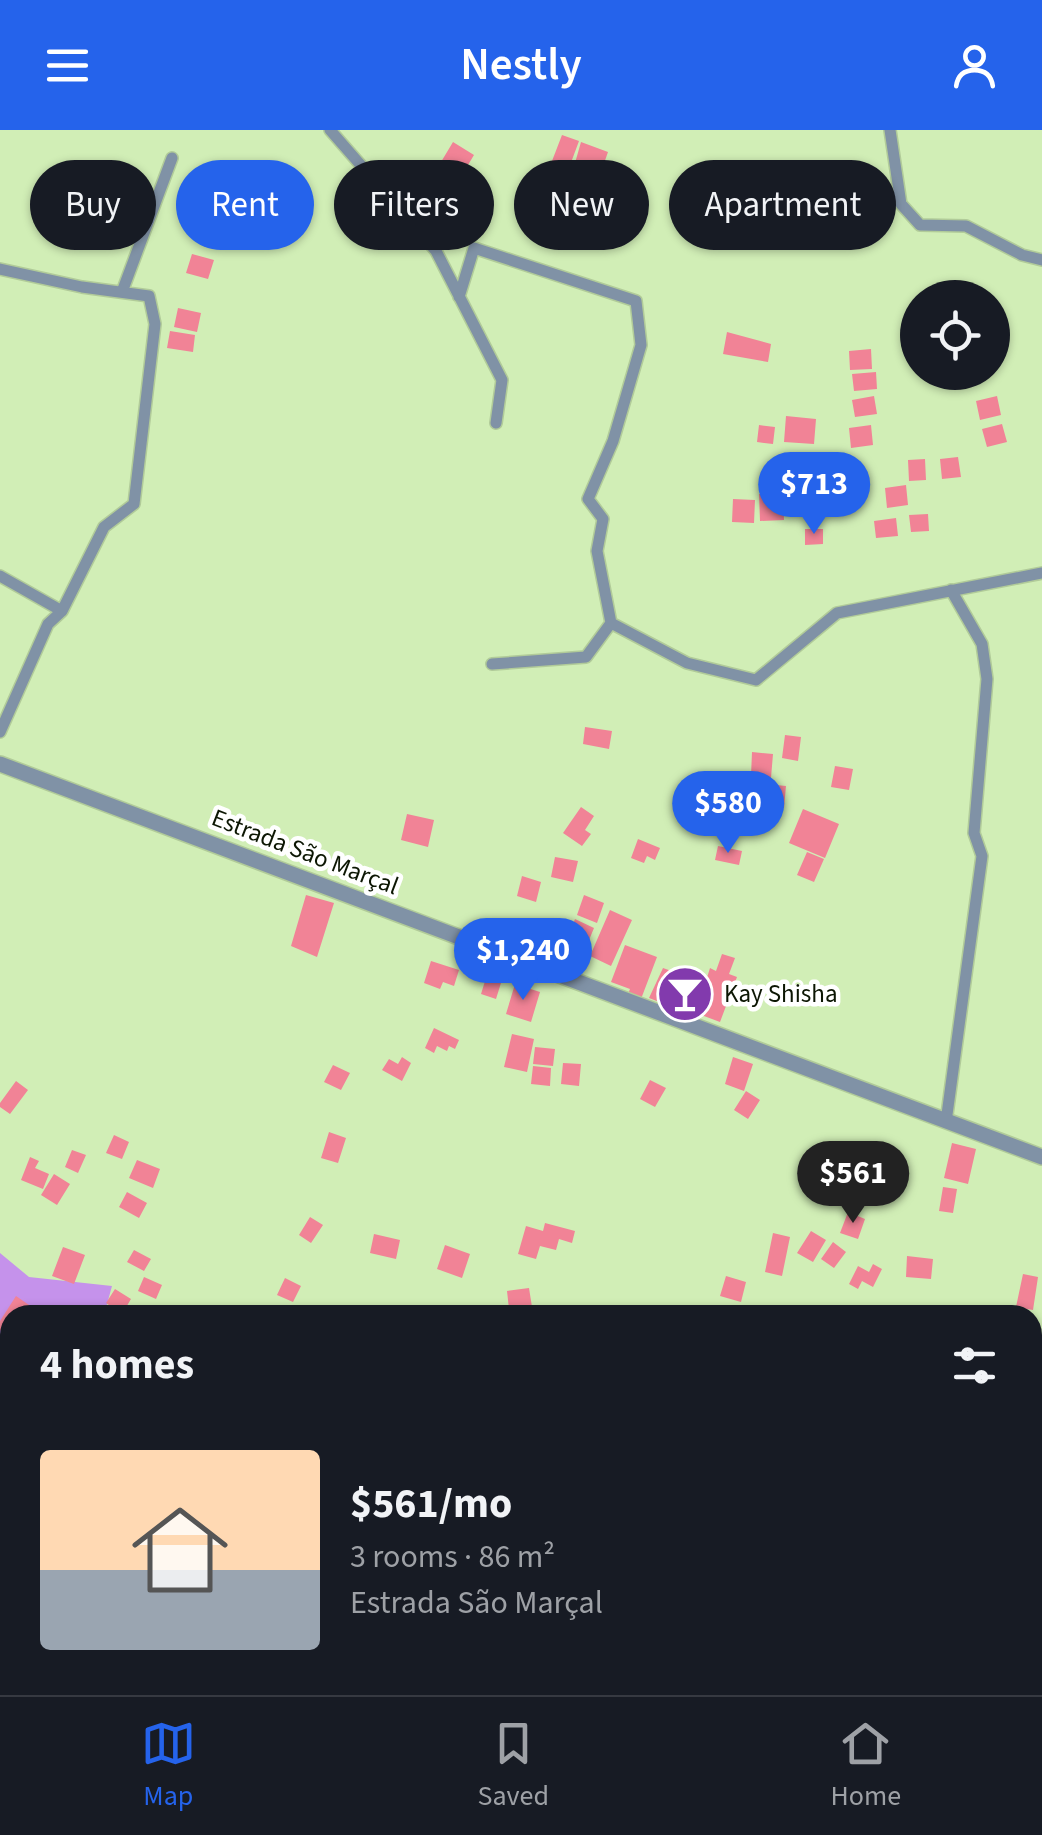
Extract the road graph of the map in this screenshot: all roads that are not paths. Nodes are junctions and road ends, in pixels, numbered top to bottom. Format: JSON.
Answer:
{"nodes":[{"id":1,"x":330,"y":130,"type":"edge"},
{"id":2,"x":890,"y":130,"type":"edge"},
{"id":3,"x":172,"y":158,"type":"dead end"},
{"id":4,"x":1042,"y":260,"type":"edge"},
{"id":5,"x":0,"y":269,"type":"edge"},
{"id":6,"x":122,"y":292,"type":"junction"},
{"id":7,"x":459,"y":296,"type":"junction"},
{"id":8,"x":496,"y":423,"type":"dead end"},
{"id":9,"x":1042,"y":573,"type":"edge"},
{"id":10,"x":0,"y":576,"type":"edge"},
{"id":11,"x":952,"y":590,"type":"junction"},
{"id":12,"x":62,"y":610,"type":"junction"},
{"id":13,"x":611,"y":623,"type":"junction"},
{"id":14,"x":492,"y":664,"type":"dead end"},
{"id":15,"x":0,"y":732,"type":"edge"},
{"id":16,"x":0,"y":764,"type":"edge"},
{"id":17,"x":946,"y":1122,"type":"junction"},
{"id":18,"x":1042,"y":1157,"type":"edge"}],
"edges":[{"from":1,"to":7,"type":"street"},
{"from":2,"to":4,"type":"street"},
{"from":3,"to":6,"type":"street"},
{"from":5,"to":6,"type":"street"},
{"from":6,"to":12,"type":"street"},
{"from":7,"to":8,"type":"street"},
{"from":7,"to":13,"type":"street"},
{"from":9,"to":11,"type":"street"},
{"from":10,"to":12,"type":"street"},
{"from":11,"to":13,"type":"street"},
{"from":11,"to":17,"type":"street"},
{"from":12,"to":15,"type":"street"},
{"from":13,"to":14,"type":"street"},
{"from":16,"to":17,"type":"street","name":"Estrada São Marçal"},
{"from":17,"to":18,"type":"street","name":"Estrada São Marçal"}]}
